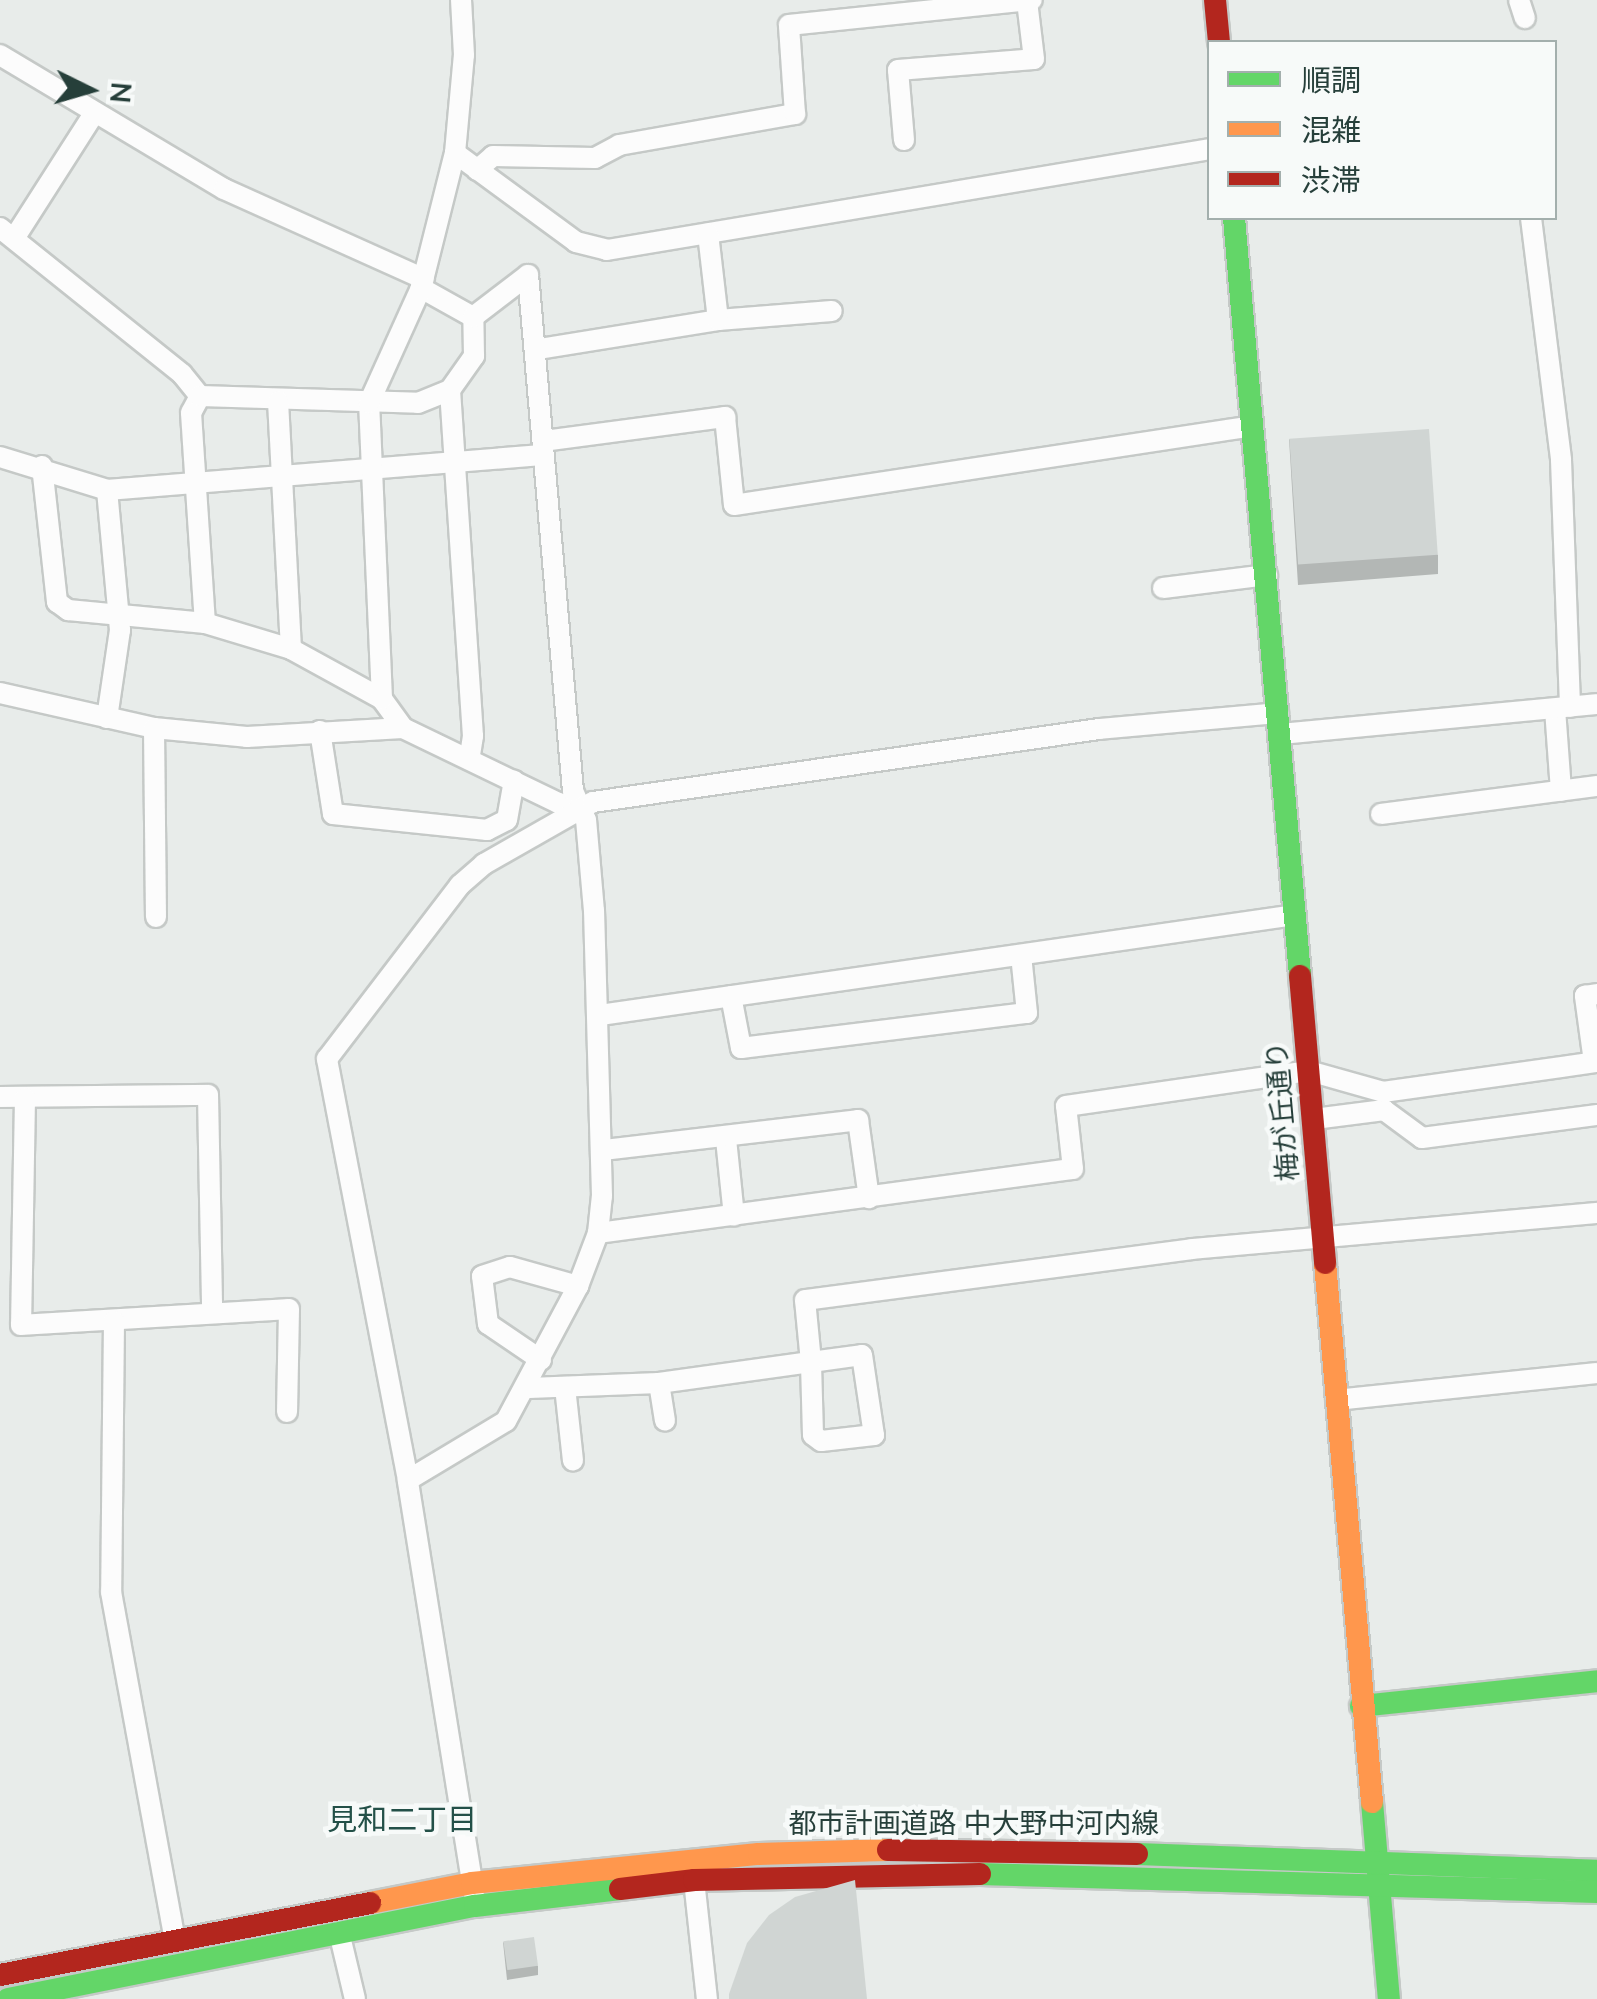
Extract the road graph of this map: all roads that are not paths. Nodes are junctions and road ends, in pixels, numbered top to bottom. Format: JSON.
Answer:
{"nodes":[{"id":1,"x":461,"y":0,"type":"edge"},
{"id":2,"x":1029,"y":0,"type":"edge"},
{"id":3,"x":1216,"y":0,"type":"edge"},
{"id":4,"x":1219,"y":40,"type":"edge"},
{"id":5,"x":0,"y":55,"type":"edge"},
{"id":6,"x":95,"y":112,"type":"junction"},
{"id":7,"x":904,"y":140,"type":"dead end"},
{"id":8,"x":1207,"y":149,"type":"edge"},
{"id":9,"x":455,"y":154,"type":"junction"},
{"id":10,"x":477,"y":170,"type":"junction"},
{"id":11,"x":1234,"y":220,"type":"edge"},
{"id":12,"x":1531,"y":220,"type":"edge"},
{"id":13,"x":8,"y":233,"type":"edge"},
{"id":14,"x":708,"y":234,"type":"junction"},
{"id":15,"x":423,"y":284,"type":"junction"},
{"id":16,"x":832,"y":311,"type":"dead end"},
{"id":17,"x":473,"y":318,"type":"junction"},
{"id":18,"x":718,"y":320,"type":"junction"},
{"id":19,"x":539,"y":349,"type":"junction"},
{"id":20,"x":450,"y":390,"type":"junction"},
{"id":21,"x":200,"y":396,"type":"junction"},
{"id":22,"x":278,"y":401,"type":"junction"},
{"id":23,"x":369,"y":403,"type":"junction"},
{"id":24,"x":1253,"y":426,"type":"junction"},
{"id":25,"x":541,"y":448,"type":"junction"},
{"id":26,"x":0,"y":457,"type":"edge"},
{"id":27,"x":42,"y":466,"type":"junction"},
{"id":28,"x":454,"y":466,"type":"junction"},
{"id":29,"x":369,"y":470,"type":"junction"},
{"id":30,"x":280,"y":476,"type":"junction"},
{"id":31,"x":194,"y":483,"type":"junction"},
{"id":32,"x":107,"y":490,"type":"junction"},
{"id":33,"x":1267,"y":576,"type":"junction"},
{"id":34,"x":1163,"y":588,"type":"dead end"},
{"id":35,"x":117,"y":612,"type":"junction"},
{"id":36,"x":205,"y":623,"type":"junction"},
{"id":37,"x":291,"y":648,"type":"junction"},
{"id":38,"x":0,"y":693,"type":"edge"},
{"id":39,"x":382,"y":700,"type":"junction"},
{"id":40,"x":1597,"y":704,"type":"edge"},
{"id":41,"x":1562,"y":708,"type":"junction"},
{"id":42,"x":108,"y":718,"type":"junction"},
{"id":43,"x":1279,"y":724,"type":"junction"},
{"id":44,"x":154,"y":728,"type":"junction"},
{"id":45,"x":402,"y":728,"type":"junction"},
{"id":46,"x":320,"y":731,"type":"junction"},
{"id":47,"x":469,"y":760,"type":"junction"},
{"id":48,"x":514,"y":781,"type":"junction"},
{"id":49,"x":1597,"y":786,"type":"edge"},
{"id":50,"x":1561,"y":790,"type":"junction"},
{"id":51,"x":581,"y":807,"type":"junction"},
{"id":52,"x":1381,"y":814,"type":"dead end"},
{"id":53,"x":1296,"y":915,"type":"junction"},
{"id":54,"x":156,"y":917,"type":"dead end"},
{"id":55,"x":1020,"y":955,"type":"junction"},
{"id":56,"x":1597,"y":994,"type":"edge"},
{"id":57,"x":731,"y":996,"type":"junction"},
{"id":58,"x":600,"y":1015,"type":"junction"},
{"id":59,"x":1596,"y":1062,"type":"edge"},
{"id":60,"x":1309,"y":1071,"type":"junction"},
{"id":61,"x":0,"y":1097,"type":"edge"},
{"id":62,"x":25,"y":1098,"type":"junction"},
{"id":63,"x":1597,"y":1115,"type":"edge"},
{"id":64,"x":1314,"y":1119,"type":"junction"},
{"id":65,"x":726,"y":1139,"type":"junction"},
{"id":66,"x":604,"y":1150,"type":"junction"},
{"id":67,"x":869,"y":1198,"type":"junction"},
{"id":68,"x":1597,"y":1213,"type":"edge"},
{"id":69,"x":734,"y":1216,"type":"junction"},
{"id":70,"x":598,"y":1233,"type":"junction"},
{"id":71,"x":1323,"y":1236,"type":"junction"},
{"id":72,"x":578,"y":1286,"type":"junction"},
{"id":73,"x":212,"y":1311,"type":"junction"},
{"id":74,"x":114,"y":1321,"type":"junction"},
{"id":75,"x":540,"y":1360,"type":"junction"},
{"id":76,"x":812,"y":1362,"type":"junction"},
{"id":77,"x":1597,"y":1374,"type":"edge"},
{"id":78,"x":659,"y":1383,"type":"junction"},
{"id":79,"x":565,"y":1387,"type":"junction"},
{"id":80,"x":529,"y":1388,"type":"junction"},
{"id":81,"x":1336,"y":1400,"type":"junction"},
{"id":82,"x":288,"y":1412,"type":"dead end"},
{"id":83,"x":665,"y":1421,"type":"dead end"},
{"id":84,"x":573,"y":1461,"type":"dead end"},
{"id":85,"x":408,"y":1480,"type":"junction"},
{"id":86,"x":1597,"y":1682,"type":"edge"},
{"id":87,"x":1360,"y":1706,"type":"junction"},
{"id":88,"x":1597,"y":1871,"type":"edge"},
{"id":89,"x":1376,"y":1874,"type":"junction"},
{"id":90,"x":694,"y":1880,"type":"junction"},
{"id":91,"x":1597,"y":1892,"type":"edge"},
{"id":92,"x":474,"y":1894,"type":"junction"},
{"id":93,"x":339,"y":1932,"type":"junction"},
{"id":94,"x":175,"y":1941,"type":"junction"},
{"id":95,"x":0,"y":1975,"type":"edge"},
{"id":96,"x":8,"y":1999,"type":"edge"},
{"id":97,"x":355,"y":1999,"type":"edge"},
{"id":98,"x":707,"y":1999,"type":"edge"},
{"id":99,"x":1390,"y":1999,"type":"edge"}],
"edges":[{"from":1,"to":9,"type":"street"},
{"from":2,"to":7,"type":"street"},
{"from":2,"to":10,"type":"street"},
{"from":3,"to":4,"type":"street"},
{"from":5,"to":6,"type":"street"},
{"from":6,"to":13,"type":"street"},
{"from":6,"to":15,"type":"street"},
{"from":8,"to":14,"type":"street"},
{"from":9,"to":10,"type":"street"},
{"from":9,"to":15,"type":"street"},
{"from":10,"to":14,"type":"street"},
{"from":11,"to":24,"type":"street","name":"梅が丘通り"},
{"from":12,"to":41,"type":"street"},
{"from":13,"to":21,"type":"street"},
{"from":14,"to":18,"type":"street"},
{"from":15,"to":17,"type":"street"},
{"from":15,"to":23,"type":"street"},
{"from":16,"to":18,"type":"street"},
{"from":17,"to":19,"type":"street"},
{"from":17,"to":20,"type":"street"},
{"from":18,"to":19,"type":"street"},
{"from":19,"to":25,"type":"street"},
{"from":20,"to":23,"type":"street"},
{"from":20,"to":28,"type":"street"},
{"from":21,"to":22,"type":"street"},
{"from":21,"to":31,"type":"street"},
{"from":22,"to":23,"type":"street"},
{"from":22,"to":30,"type":"street"},
{"from":23,"to":29,"type":"street"},
{"from":24,"to":25,"type":"street"},
{"from":24,"to":33,"type":"street","name":"梅が丘通り"},
{"from":25,"to":28,"type":"street"},
{"from":25,"to":51,"type":"street"},
{"from":26,"to":27,"type":"street"},
{"from":27,"to":32,"type":"street"},
{"from":27,"to":35,"type":"street"},
{"from":28,"to":29,"type":"street"},
{"from":28,"to":47,"type":"street"},
{"from":29,"to":30,"type":"street"},
{"from":29,"to":39,"type":"street"},
{"from":30,"to":31,"type":"street"},
{"from":30,"to":37,"type":"street"},
{"from":31,"to":32,"type":"street"},
{"from":31,"to":36,"type":"street"},
{"from":32,"to":35,"type":"street"},
{"from":33,"to":34,"type":"street"},
{"from":33,"to":43,"type":"street","name":"梅が丘通り"},
{"from":35,"to":36,"type":"street"},
{"from":35,"to":42,"type":"street"},
{"from":36,"to":37,"type":"street"},
{"from":37,"to":39,"type":"street"},
{"from":38,"to":42,"type":"street"},
{"from":39,"to":45,"type":"street"},
{"from":40,"to":41,"type":"street"},
{"from":41,"to":43,"type":"street"},
{"from":41,"to":50,"type":"street"},
{"from":42,"to":44,"type":"street"},
{"from":43,"to":51,"type":"street"},
{"from":43,"to":53,"type":"street","name":"梅が丘通り"},
{"from":44,"to":46,"type":"street"},
{"from":44,"to":54,"type":"street"},
{"from":45,"to":46,"type":"street"},
{"from":45,"to":47,"type":"street"},
{"from":46,"to":48,"type":"street"},
{"from":47,"to":48,"type":"street"},
{"from":48,"to":51,"type":"street"},
{"from":49,"to":50,"type":"street"},
{"from":50,"to":52,"type":"street"},
{"from":51,"to":58,"type":"street"},
{"from":51,"to":85,"type":"street"},
{"from":53,"to":55,"type":"street"},
{"from":53,"to":60,"type":"street","name":"梅が丘通り"},
{"from":55,"to":57,"type":"street"},
{"from":55,"to":57,"type":"street"},
{"from":56,"to":59,"type":"street"},
{"from":57,"to":58,"type":"street"},
{"from":58,"to":66,"type":"street"},
{"from":59,"to":60,"type":"street"},
{"from":60,"to":64,"type":"street","name":"梅が丘通り"},
{"from":60,"to":67,"type":"street"},
{"from":61,"to":62,"type":"street"},
{"from":62,"to":73,"type":"street"},
{"from":62,"to":74,"type":"street"},
{"from":63,"to":64,"type":"street"},
{"from":64,"to":71,"type":"street","name":"梅が丘通り"},
{"from":65,"to":66,"type":"street"},
{"from":65,"to":67,"type":"street"},
{"from":65,"to":69,"type":"street"},
{"from":66,"to":70,"type":"street"},
{"from":67,"to":69,"type":"street"},
{"from":68,"to":71,"type":"street"},
{"from":69,"to":70,"type":"street"},
{"from":70,"to":72,"type":"street"},
{"from":71,"to":76,"type":"street"},
{"from":71,"to":81,"type":"street","name":"梅が丘通り"},
{"from":72,"to":75,"type":"street"},
{"from":72,"to":75,"type":"street"},
{"from":73,"to":74,"type":"street"},
{"from":73,"to":82,"type":"street"},
{"from":74,"to":94,"type":"street"},
{"from":75,"to":80,"type":"street"},
{"from":76,"to":76,"type":"street"},
{"from":76,"to":78,"type":"street"},
{"from":77,"to":81,"type":"street"},
{"from":78,"to":79,"type":"street"},
{"from":78,"to":83,"type":"street"},
{"from":79,"to":80,"type":"street"},
{"from":79,"to":84,"type":"street"},
{"from":80,"to":85,"type":"street"},
{"from":81,"to":87,"type":"street","name":"梅が丘通り"},
{"from":85,"to":92,"type":"street"},
{"from":86,"to":87,"type":"street"},
{"from":87,"to":89,"type":"street","name":"梅が丘通り"},
{"from":88,"to":89,"type":"street","name":"都市計画道路 中大野中河内線"},
{"from":89,"to":90,"type":"street","name":"都市計画道路 中大野中河内線"},
{"from":89,"to":91,"type":"street","name":"都市計画道路 中大野中河内線"},
{"from":89,"to":92,"type":"street","name":"都市計画道路 中大野中河内線"},
{"from":89,"to":99,"type":"street","name":"梅が丘通り"},
{"from":90,"to":92,"type":"street","name":"都市計画道路 中大野中河内線"},
{"from":90,"to":98,"type":"street"},
{"from":92,"to":93,"type":"street","name":"都市計画道路 中大野中河内線"},
{"from":92,"to":94,"type":"street","name":"都市計画道路 中大野中河内線"},
{"from":93,"to":96,"type":"street","name":"都市計画道路 中大野中河内線"},
{"from":93,"to":97,"type":"street"},
{"from":94,"to":95,"type":"street","name":"都市計画道路 中大野中河内線"}]}
